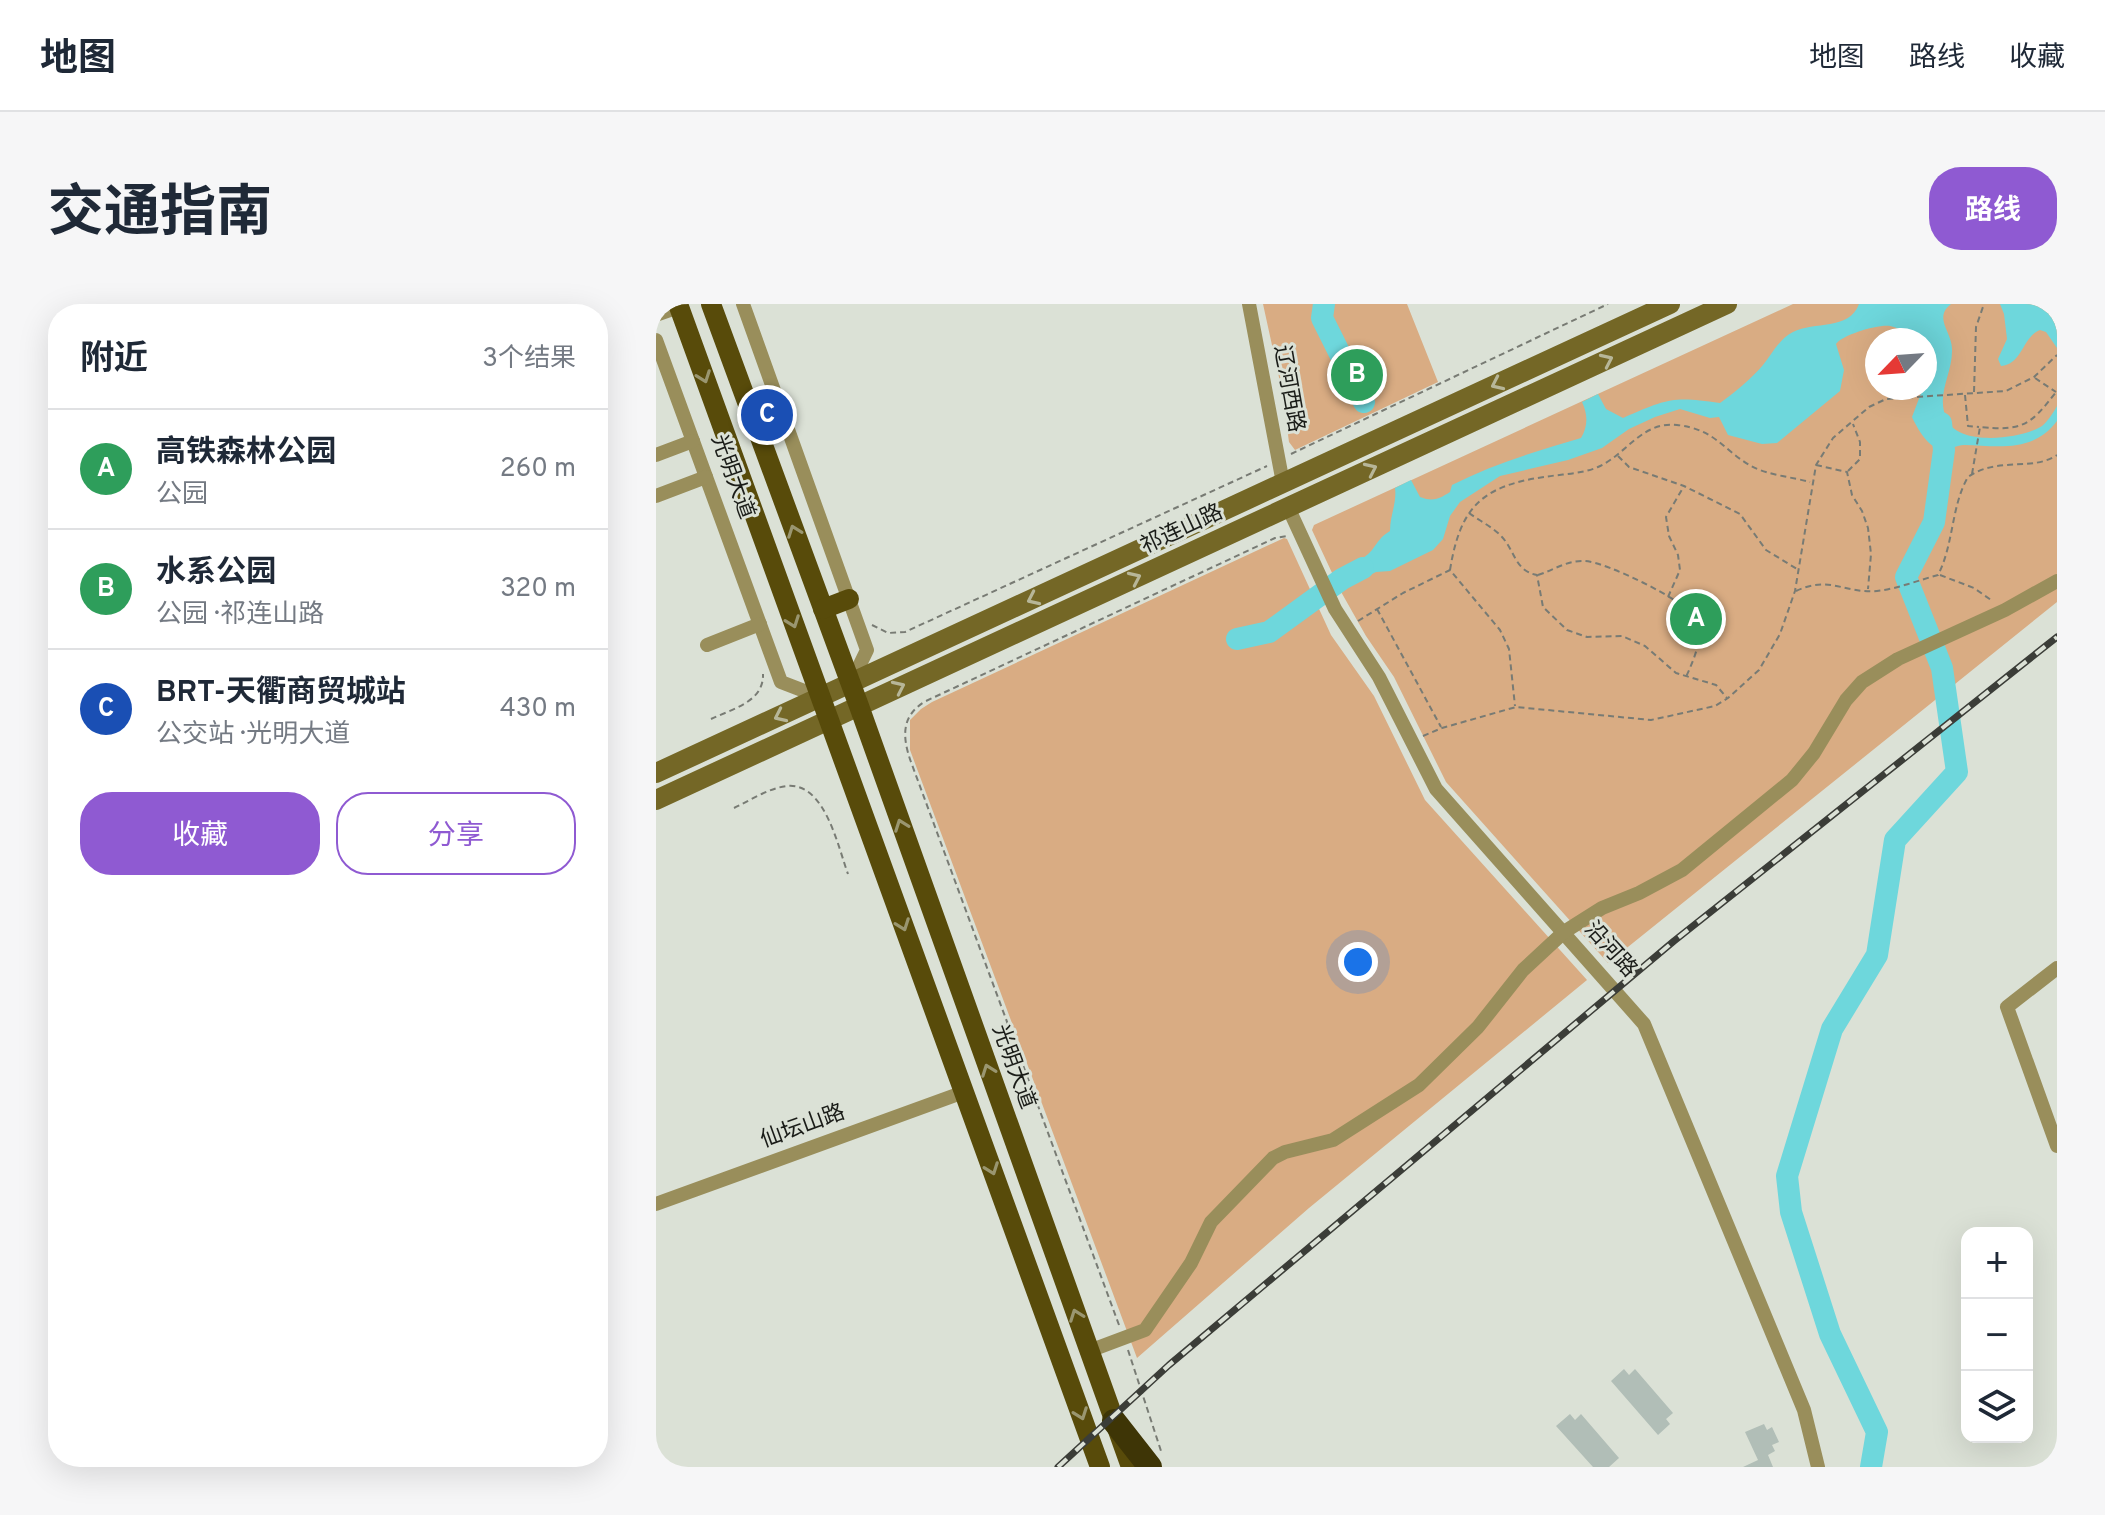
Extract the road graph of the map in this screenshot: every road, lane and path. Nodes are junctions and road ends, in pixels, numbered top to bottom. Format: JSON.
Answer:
{"nodes":[{"id":1,"x":711,"y":304,"type":"edge"},
{"id":2,"x":743,"y":304,"type":"edge"},
{"id":3,"x":1249,"y":304,"type":"edge"},
{"id":4,"x":1608,"y":304,"type":"edge"},
{"id":5,"x":1670,"y":304,"type":"edge"},
{"id":6,"x":1727,"y":304,"type":"edge"},
{"id":7,"x":1984,"y":304,"type":"edge"},
{"id":8,"x":678,"y":306,"type":"edge"},
{"id":9,"x":656,"y":315,"type":"edge"},
{"id":10,"x":656,"y":340,"type":"edge"},
{"id":11,"x":2056,"y":357,"type":"edge"},
{"id":12,"x":2034,"y":377,"type":"junction"},
{"id":13,"x":2056,"y":392,"type":"edge"},
{"id":14,"x":1965,"y":394,"type":"junction"},
{"id":15,"x":1973,"y":394,"type":"junction"},
{"id":16,"x":1852,"y":422,"type":"junction"},
{"id":17,"x":1980,"y":427,"type":"junction"},
{"id":18,"x":693,"y":441,"type":"junction"},
{"id":19,"x":656,"y":455,"type":"edge"},
{"id":20,"x":2057,"y":455,"type":"edge"},
{"id":21,"x":1617,"y":456,"type":"junction"},
{"id":22,"x":1279,"y":460,"type":"junction"},
{"id":23,"x":1816,"y":465,"type":"junction"},
{"id":24,"x":1847,"y":472,"type":"junction"},
{"id":25,"x":1972,"y":474,"type":"junction"},
{"id":26,"x":706,"y":477,"type":"junction"},
{"id":27,"x":1811,"y":482,"type":"junction"},
{"id":28,"x":1283,"y":483,"type":"junction"},
{"id":29,"x":1684,"y":486,"type":"junction"},
{"id":30,"x":656,"y":496,"type":"edge"},
{"id":31,"x":1288,"y":507,"type":"junction"},
{"id":32,"x":1468,"y":513,"type":"junction"},
{"id":33,"x":1291,"y":539,"type":"dead end"},
{"id":34,"x":1450,"y":570,"type":"junction"},
{"id":35,"x":1799,"y":570,"type":"junction"},
{"id":36,"x":1537,"y":575,"type":"junction"},
{"id":37,"x":1938,"y":575,"type":"junction"},
{"id":38,"x":2057,"y":581,"type":"edge"},
{"id":39,"x":1867,"y":590,"type":"junction"},
{"id":40,"x":1795,"y":591,"type":"junction"},
{"id":41,"x":1668,"y":598,"type":"junction"},
{"id":42,"x":849,"y":599,"type":"junction"},
{"id":43,"x":1377,"y":608,"type":"junction"},
{"id":44,"x":823,"y":609,"type":"junction"},
{"id":45,"x":2005,"y":610,"type":"junction"},
{"id":46,"x":867,"y":618,"type":"dead end"},
{"id":47,"x":760,"y":624,"type":"junction"},
{"id":48,"x":1346,"y":629,"type":"junction"},
{"id":49,"x":707,"y":645,"type":"dead end"},
{"id":50,"x":763,"y":668,"type":"dead end"},
{"id":51,"x":1686,"y":677,"type":"junction"},
{"id":52,"x":851,"y":683,"type":"junction"},
{"id":53,"x":820,"y":697,"type":"junction"},
{"id":54,"x":1728,"y":698,"type":"junction"},
{"id":55,"x":859,"y":706,"type":"junction"},
{"id":56,"x":1516,"y":707,"type":"junction"},
{"id":57,"x":711,"y":719,"type":"dead end"},
{"id":58,"x":828,"y":720,"type":"junction"},
{"id":59,"x":1442,"y":728,"type":"junction"},
{"id":60,"x":1411,"y":741,"type":"junction"},
{"id":61,"x":656,"y":773,"type":"edge"},
{"id":62,"x":656,"y":800,"type":"edge"},
{"id":63,"x":734,"y":808,"type":"dead end"},
{"id":64,"x":848,"y":874,"type":"dead end"},
{"id":65,"x":1564,"y":932,"type":"junction"},
{"id":66,"x":2057,"y":968,"type":"edge"},
{"id":67,"x":964,"y":1092,"type":"junction"},
{"id":68,"x":2057,"y":1146,"type":"edge"},
{"id":69,"x":656,"y":1204,"type":"edge"},
{"id":70,"x":1124,"y":1339,"type":"junction"},
{"id":71,"x":1089,"y":1351,"type":"junction"},
{"id":72,"x":1114,"y":1421,"type":"junction"},
{"id":73,"x":1156,"y":1460,"type":"edge"},
{"id":74,"x":1100,"y":1467,"type":"edge"},
{"id":75,"x":1131,"y":1467,"type":"edge"},
{"id":76,"x":1818,"y":1467,"type":"edge"}],
"edges":[{"from":44,"to":1,"type":"main road","name":"光明大道","one_way":true},
{"from":2,"to":42,"type":"street"},
{"from":3,"to":22,"type":"street","name":"辽河西路"},
{"from":4,"to":22,"type":"path"},
{"from":5,"to":28,"type":"main road","name":"祁连山路","one_way":true},
{"from":31,"to":6,"type":"main road","name":"祁连山路","one_way":true},
{"from":7,"to":15,"type":"path"},
{"from":8,"to":9,"type":"street"},
{"from":8,"to":53,"type":"main road","name":"光明大道","one_way":true},
{"from":10,"to":18,"type":"street","name":"光明大道"},
{"from":11,"to":12,"type":"path"},
{"from":12,"to":13,"type":"path"},
{"from":12,"to":15,"type":"path"},
{"from":13,"to":17,"type":"path"},
{"from":14,"to":15,"type":"path"},
{"from":14,"to":16,"type":"path"},
{"from":14,"to":17,"type":"path"},
{"from":16,"to":23,"type":"path"},
{"from":16,"to":24,"type":"path"},
{"from":17,"to":25,"type":"path"},
{"from":18,"to":19,"type":"street"},
{"from":18,"to":26,"type":"street","name":"光明大道"},
{"from":20,"to":25,"type":"path"},
{"from":21,"to":27,"type":"path"},
{"from":21,"to":29,"type":"path"},
{"from":21,"to":32,"type":"path"},
{"from":22,"to":28,"type":"street","name":"辽河西路"},
{"from":22,"to":46,"type":"path"},
{"from":23,"to":24,"type":"path"},
{"from":23,"to":27,"type":"path"},
{"from":24,"to":39,"type":"path"},
{"from":25,"to":37,"type":"path"},
{"from":26,"to":30,"type":"street"},
{"from":26,"to":47,"type":"street","name":"光明大道"},
{"from":27,"to":35,"type":"path"},
{"from":28,"to":52,"type":"main road","name":"祁连山路","one_way":true},
{"from":29,"to":35,"type":"path"},
{"from":29,"to":41,"type":"path"},
{"from":31,"to":48,"type":"street","name":"沿河路"},
{"from":55,"to":31,"type":"main road","name":"祁连山路","one_way":true},
{"from":32,"to":34,"type":"path"},
{"from":32,"to":36,"type":"path"},
{"from":33,"to":70,"type":"path"},
{"from":34,"to":43,"type":"path"},
{"from":34,"to":56,"type":"path"},
{"from":35,"to":40,"type":"path"},
{"from":36,"to":41,"type":"path"},
{"from":36,"to":51,"type":"path"},
{"from":37,"to":39,"type":"path"},
{"from":37,"to":45,"type":"path"},
{"from":38,"to":45,"type":"street"},
{"from":39,"to":40,"type":"path"},
{"from":40,"to":54,"type":"path"},
{"from":41,"to":51,"type":"path"},
{"from":42,"to":44,"type":"main road"},
{"from":42,"to":52,"type":"street"},
{"from":43,"to":48,"type":"path"},
{"from":43,"to":59,"type":"path"},
{"from":44,"to":52,"type":"main road","name":"光明大道"},
{"from":45,"to":65,"type":"street"},
{"from":47,"to":49,"type":"street"},
{"from":47,"to":53,"type":"street","name":"光明大道"},
{"from":48,"to":60,"type":"street","name":"沿河路"},
{"from":50,"to":57,"type":"path"},
{"from":51,"to":54,"type":"path"},
{"from":52,"to":53,"type":"main road","name":"祁连山路"},
{"from":52,"to":55,"type":"main road","name":"光明大道"},
{"from":53,"to":58,"type":"main road","name":"光明大道"},
{"from":53,"to":61,"type":"main road","name":"祁连山路","one_way":true},
{"from":54,"to":56,"type":"path"},
{"from":55,"to":58,"type":"main road","name":"祁连山路"},
{"from":71,"to":55,"type":"main road","name":"光明大道","one_way":true},
{"from":56,"to":59,"type":"path"},
{"from":58,"to":62,"type":"main road","name":"祁连山路"},
{"from":58,"to":67,"type":"main road","name":"光明大道","one_way":true},
{"from":59,"to":60,"type":"path"},
{"from":60,"to":65,"type":"street","name":"沿河路"},
{"from":63,"to":64,"type":"path"},
{"from":65,"to":70,"type":"street"},
{"from":65,"to":76,"type":"street","name":"沿河路"},
{"from":66,"to":68,"type":"street"},
{"from":67,"to":69,"type":"street","name":"仙坛山路"},
{"from":67,"to":74,"type":"main road","name":"光明大道","one_way":true},
{"from":70,"to":71,"type":"street"},
{"from":70,"to":73,"type":"path"},
{"from":71,"to":72,"type":"main road","name":"光明大道"},
{"from":72,"to":73,"type":"highway"},
{"from":72,"to":75,"type":"main road","name":"光明大道"}]}
